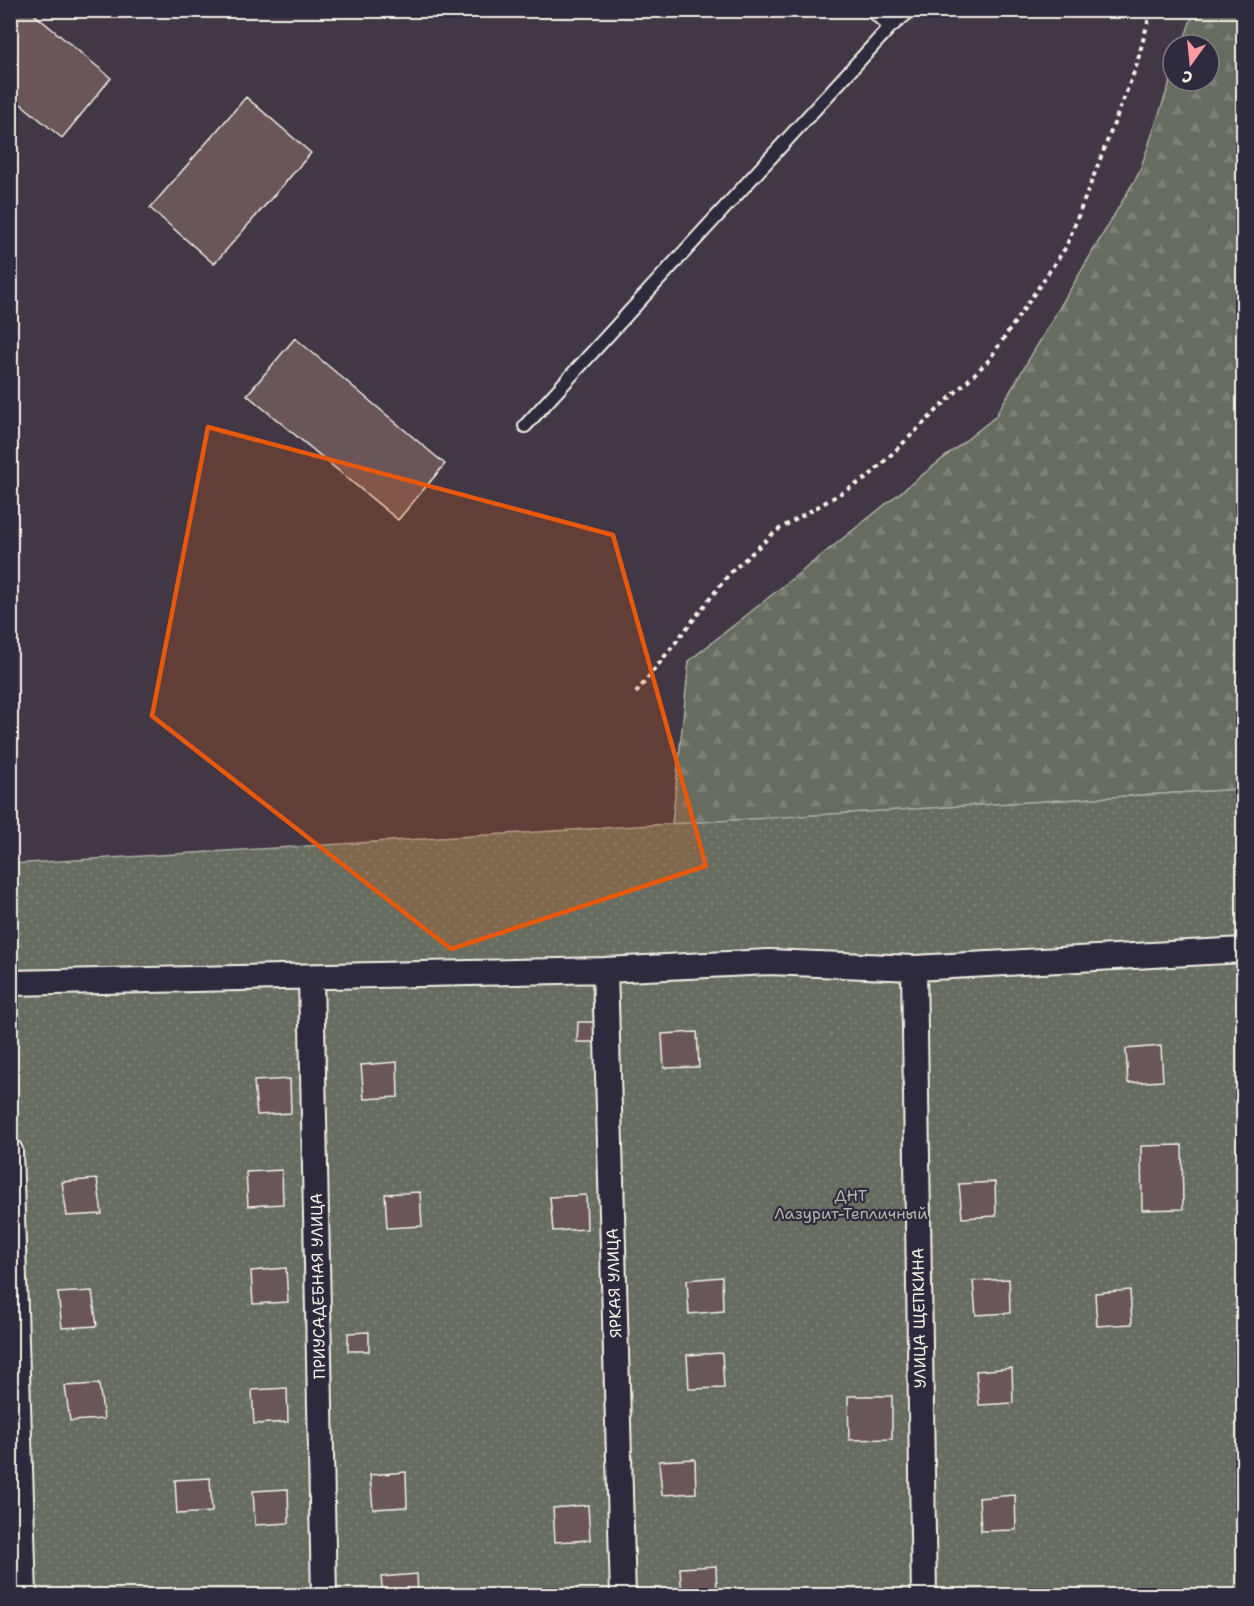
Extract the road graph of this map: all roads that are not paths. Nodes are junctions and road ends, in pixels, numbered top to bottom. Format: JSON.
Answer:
{"nodes":[{"id":1,"x":871,"y":10,"type":"edge"},
{"id":2,"x":911,"y":10,"type":"edge"},
{"id":3,"x":890,"y":27,"type":"junction"},
{"id":4,"x":525,"y":426,"type":"dead end"},
{"id":5,"x":1244,"y":950,"type":"edge"},
{"id":6,"x":914,"y":968,"type":"junction"},
{"id":7,"x":605,"y":970,"type":"junction"},
{"id":8,"x":311,"y":977,"type":"junction"},
{"id":9,"x":10,"y":983,"type":"edge"},
{"id":10,"x":10,"y":1151,"type":"edge"},
{"id":11,"x":24,"y":1596,"type":"edge"},
{"id":12,"x":324,"y":1596,"type":"edge"},
{"id":13,"x":623,"y":1596,"type":"edge"},
{"id":14,"x":924,"y":1596,"type":"edge"}],
"edges":[{"from":1,"to":3,"type":"lane"},
{"from":2,"to":3,"type":"lane"},
{"from":3,"to":4,"type":"lane"},
{"from":5,"to":6,"type":"street"},
{"from":6,"to":7,"type":"street"},
{"from":6,"to":14,"type":"street","name":"УЛИЦА ЩЕПКИНА"},
{"from":7,"to":8,"type":"street"},
{"from":7,"to":13,"type":"street","name":"ЯРКАЯ УЛИЦА"},
{"from":8,"to":9,"type":"street"},
{"from":8,"to":12,"type":"street","name":"ПРИУСАДЕБНАЯ УЛИЦА"},
{"from":10,"to":11,"type":"street"}]}
